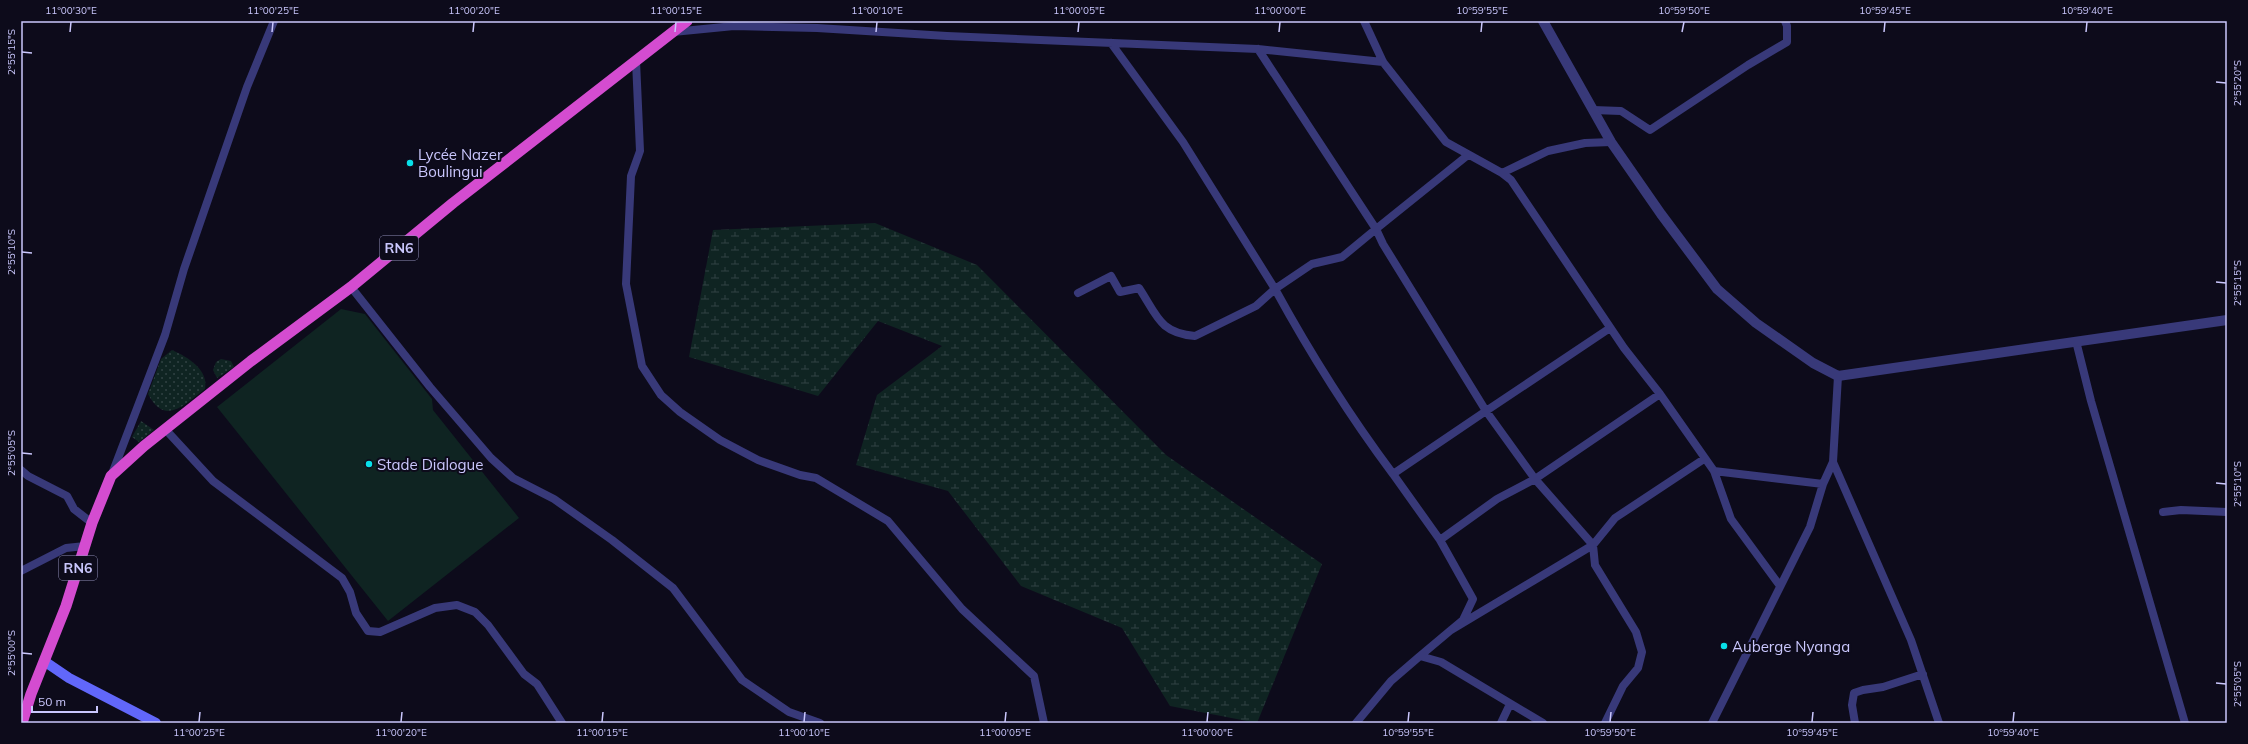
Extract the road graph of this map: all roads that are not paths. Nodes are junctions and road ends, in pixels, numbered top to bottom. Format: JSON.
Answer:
{"nodes":[{"id":1,"x":274,"y":21,"type":"edge"},
{"id":2,"x":687,"y":21,"type":"edge"},
{"id":3,"x":1364,"y":21,"type":"edge"},
{"id":4,"x":1543,"y":21,"type":"edge"},
{"id":5,"x":1785,"y":21,"type":"edge"},
{"id":6,"x":672,"y":32,"type":"junction"},
{"id":7,"x":1111,"y":43,"type":"junction"},
{"id":8,"x":1258,"y":49,"type":"junction"},
{"id":9,"x":636,"y":62,"type":"junction"},
{"id":10,"x":1383,"y":62,"type":"junction"},
{"id":11,"x":1593,"y":110,"type":"junction"},
{"id":12,"x":1611,"y":142,"type":"junction"},
{"id":13,"x":1468,"y":155,"type":"junction"},
{"id":14,"x":1502,"y":173,"type":"junction"},
{"id":15,"x":1376,"y":229,"type":"junction"},
{"id":16,"x":351,"y":287,"type":"junction"},
{"id":17,"x":1275,"y":289,"type":"junction"},
{"id":18,"x":1078,"y":293,"type":"dead end"},
{"id":19,"x":2227,"y":320,"type":"edge"},
{"id":20,"x":1610,"y":328,"type":"junction"},
{"id":21,"x":2076,"y":341,"type":"junction"},
{"id":22,"x":1838,"y":376,"type":"junction"},
{"id":23,"x":1660,"y":394,"type":"junction"},
{"id":24,"x":1486,"y":411,"type":"junction"},
{"id":25,"x":166,"y":430,"type":"junction"},
{"id":26,"x":1704,"y":459,"type":"junction"},
{"id":27,"x":1834,"y":462,"type":"junction"},
{"id":28,"x":21,"y":470,"type":"edge"},
{"id":29,"x":1714,"y":471,"type":"junction"},
{"id":30,"x":1393,"y":474,"type":"junction"},
{"id":31,"x":111,"y":476,"type":"junction"},
{"id":32,"x":1535,"y":479,"type":"junction"},
{"id":33,"x":1823,"y":484,"type":"junction"},
{"id":34,"x":2163,"y":512,"type":"dead end"},
{"id":35,"x":2227,"y":512,"type":"edge"},
{"id":36,"x":92,"y":523,"type":"junction"},
{"id":37,"x":1440,"y":540,"type":"junction"},
{"id":38,"x":1593,"y":545,"type":"junction"},
{"id":39,"x":85,"y":546,"type":"junction"},
{"id":40,"x":21,"y":571,"type":"edge"},
{"id":41,"x":1780,"y":586,"type":"junction"},
{"id":42,"x":1451,"y":630,"type":"junction"},
{"id":43,"x":1420,"y":656,"type":"junction"},
{"id":44,"x":44,"y":661,"type":"junction"},
{"id":45,"x":1923,"y":674,"type":"junction"},
{"id":46,"x":1510,"y":704,"type":"junction"},
{"id":47,"x":149,"y":721,"type":"edge"},
{"id":48,"x":22,"y":723,"type":"edge"},
{"id":49,"x":562,"y":723,"type":"edge"},
{"id":50,"x":820,"y":723,"type":"edge"},
{"id":51,"x":1044,"y":723,"type":"edge"},
{"id":52,"x":1356,"y":723,"type":"edge"},
{"id":53,"x":1501,"y":723,"type":"edge"},
{"id":54,"x":1543,"y":723,"type":"edge"},
{"id":55,"x":1605,"y":723,"type":"edge"},
{"id":56,"x":1712,"y":723,"type":"edge"},
{"id":57,"x":1855,"y":723,"type":"edge"},
{"id":58,"x":1939,"y":723,"type":"edge"},
{"id":59,"x":2185,"y":723,"type":"edge"}],
"edges":[{"from":1,"to":31,"type":"street"},
{"from":2,"to":6,"type":"highway","number":"RN6"},
{"from":3,"to":10,"type":"street"},
{"from":4,"to":11,"type":"street"},
{"from":5,"to":11,"type":"street"},
{"from":6,"to":7,"type":"street"},
{"from":6,"to":9,"type":"highway","number":"RN6"},
{"from":7,"to":8,"type":"street"},
{"from":7,"to":17,"type":"street"},
{"from":8,"to":10,"type":"street"},
{"from":8,"to":15,"type":"street"},
{"from":9,"to":16,"type":"highway","number":"RN6"},
{"from":9,"to":51,"type":"street"},
{"from":10,"to":13,"type":"street"},
{"from":11,"to":12,"type":"street"},
{"from":12,"to":14,"type":"street"},
{"from":12,"to":22,"type":"street"},
{"from":13,"to":14,"type":"street"},
{"from":13,"to":15,"type":"street"},
{"from":14,"to":20,"type":"street"},
{"from":15,"to":17,"type":"street"},
{"from":15,"to":24,"type":"street"},
{"from":16,"to":25,"type":"highway","number":"RN6"},
{"from":16,"to":50,"type":"street"},
{"from":17,"to":18,"type":"street"},
{"from":17,"to":30,"type":"street"},
{"from":19,"to":21,"type":"street"},
{"from":20,"to":23,"type":"street"},
{"from":20,"to":24,"type":"street"},
{"from":21,"to":22,"type":"street"},
{"from":21,"to":59,"type":"street"},
{"from":22,"to":27,"type":"street"},
{"from":23,"to":26,"type":"street"},
{"from":23,"to":32,"type":"street"},
{"from":24,"to":30,"type":"street"},
{"from":24,"to":32,"type":"street"},
{"from":25,"to":31,"type":"highway","number":"RN6"},
{"from":25,"to":49,"type":"street"},
{"from":26,"to":29,"type":"street"},
{"from":26,"to":38,"type":"street"},
{"from":27,"to":33,"type":"street"},
{"from":27,"to":45,"type":"street"},
{"from":28,"to":36,"type":"street"},
{"from":29,"to":33,"type":"street"},
{"from":29,"to":41,"type":"street"},
{"from":30,"to":37,"type":"street"},
{"from":31,"to":36,"type":"highway","number":"RN6"},
{"from":32,"to":37,"type":"street"},
{"from":32,"to":38,"type":"street"},
{"from":33,"to":41,"type":"street"},
{"from":34,"to":35,"type":"street"},
{"from":36,"to":39,"type":"highway","number":"RN6"},
{"from":37,"to":42,"type":"street"},
{"from":38,"to":42,"type":"street"},
{"from":38,"to":55,"type":"street"},
{"from":39,"to":40,"type":"street"},
{"from":39,"to":44,"type":"highway","number":"RN6"},
{"from":41,"to":56,"type":"street"},
{"from":42,"to":43,"type":"street"},
{"from":43,"to":46,"type":"street"},
{"from":43,"to":52,"type":"street"},
{"from":44,"to":47,"type":"main road"},
{"from":44,"to":48,"type":"highway","number":"RN6"},
{"from":45,"to":57,"type":"street"},
{"from":45,"to":58,"type":"street"},
{"from":46,"to":53,"type":"street"},
{"from":46,"to":54,"type":"street"}]}
